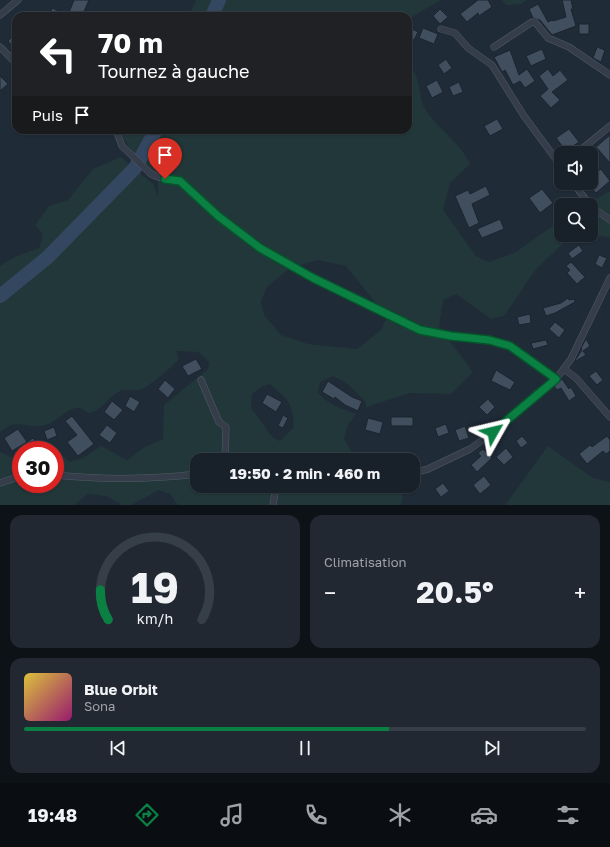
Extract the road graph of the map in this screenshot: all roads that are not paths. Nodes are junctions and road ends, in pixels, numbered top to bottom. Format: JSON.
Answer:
{"nodes":[{"id":1,"x":18,"y":0,"type":"edge"},
{"id":2,"x":0,"y":15,"type":"edge"},
{"id":3,"x":441,"y":29,"type":"dead end"},
{"id":4,"x":0,"y":47,"type":"edge"},
{"id":5,"x":494,"y":47,"type":"dead end"},
{"id":6,"x":12,"y":59,"type":"edge"},
{"id":7,"x":610,"y":74,"type":"edge"},
{"id":8,"x":610,"y":126,"type":"edge"},
{"id":9,"x":118,"y":134,"type":"edge"},
{"id":10,"x":586,"y":146,"type":"edge"},
{"id":11,"x":554,"y":157,"type":"edge"},
{"id":12,"x":598,"y":212,"type":"edge"},
{"id":13,"x":610,"y":220,"type":"edge"},
{"id":14,"x":610,"y":278,"type":"edge"},
{"id":15,"x":564,"y":369,"type":"junction"},
{"id":16,"x":556,"y":379,"type":"junction"},
{"id":17,"x":201,"y":380,"type":"dead end"},
{"id":18,"x":610,"y":417,"type":"edge"},
{"id":19,"x":225,"y":453,"type":"edge"},
{"id":20,"x":420,"y":472,"type":"edge"},
{"id":21,"x":190,"y":475,"type":"edge"},
{"id":22,"x":64,"y":476,"type":"edge"},
{"id":23,"x":12,"y":479,"type":"edge"},
{"id":24,"x":0,"y":483,"type":"edge"},
{"id":25,"x":275,"y":493,"type":"edge"},
{"id":26,"x":273,"y":505,"type":"edge"}],
"edges":[{"from":1,"to":2,"type":"street"},
{"from":3,"to":11,"type":"street"},
{"from":4,"to":6,"type":"street"},
{"from":5,"to":7,"type":"street"},
{"from":8,"to":10,"type":"street"},
{"from":9,"to":16,"type":"street"},
{"from":12,"to":13,"type":"street"},
{"from":14,"to":15,"type":"street"},
{"from":15,"to":16,"type":"street"},
{"from":15,"to":18,"type":"street"},
{"from":16,"to":20,"type":"street"},
{"from":17,"to":19,"type":"street"},
{"from":21,"to":22,"type":"street"},
{"from":23,"to":24,"type":"street"},
{"from":25,"to":26,"type":"street"}]}
